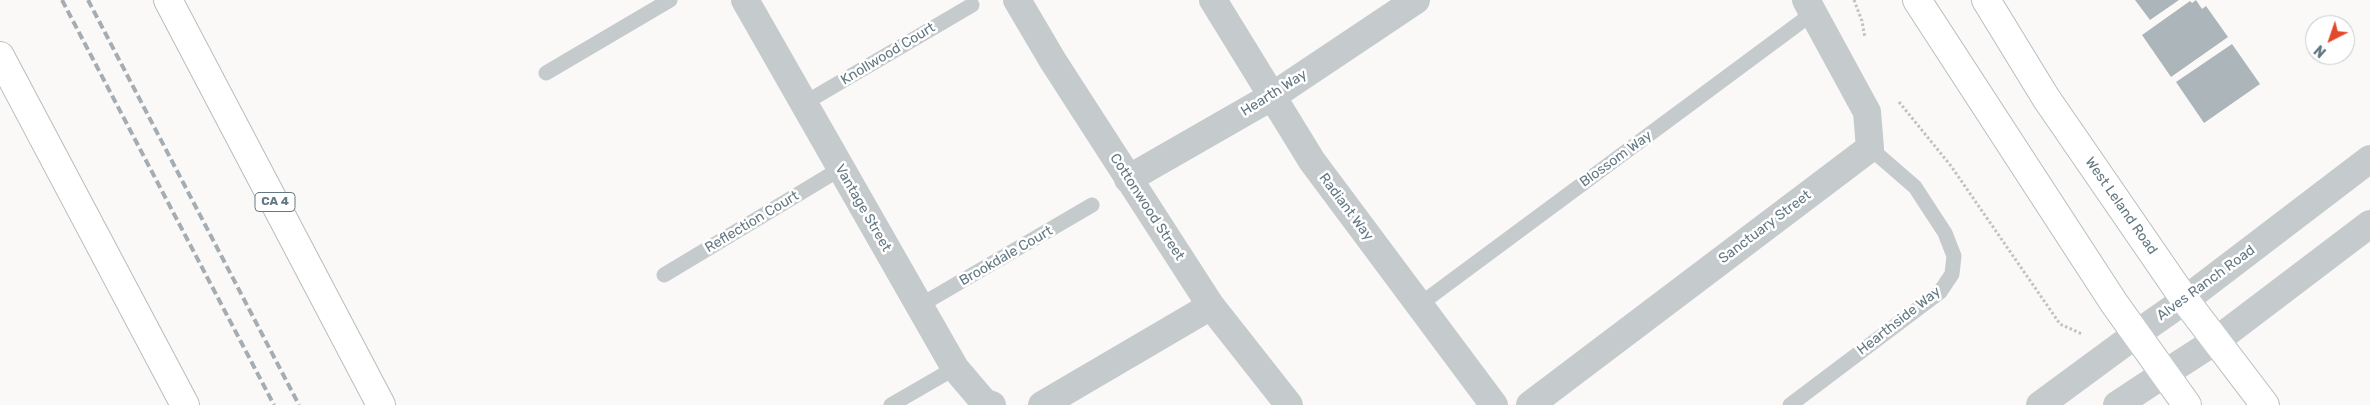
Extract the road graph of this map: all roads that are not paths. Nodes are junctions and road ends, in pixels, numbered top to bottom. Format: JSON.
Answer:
{"nodes":[{"id":1,"x":168,"y":0,"type":"edge"},
{"id":2,"x":670,"y":0,"type":"edge"},
{"id":3,"x":746,"y":0,"type":"edge"},
{"id":4,"x":1017,"y":0,"type":"edge"},
{"id":5,"x":1213,"y":0,"type":"edge"},
{"id":6,"x":1416,"y":0,"type":"edge"},
{"id":7,"x":1917,"y":0,"type":"edge"},
{"id":8,"x":1986,"y":0,"type":"edge"},
{"id":9,"x":972,"y":4,"type":"dead end"},
{"id":10,"x":1810,"y":7,"type":"edge"},
{"id":11,"x":0,"y":56,"type":"edge"},
{"id":12,"x":546,"y":73,"type":"dead end"},
{"id":13,"x":1271,"y":97,"type":"junction"},
{"id":14,"x":804,"y":104,"type":"junction"},
{"id":15,"x":1870,"y":148,"type":"junction"},
{"id":16,"x":2370,"y":159,"type":"edge"},
{"id":17,"x":840,"y":168,"type":"junction"},
{"id":18,"x":1128,"y":179,"type":"junction"},
{"id":19,"x":1092,"y":205,"type":"dead end"},
{"id":20,"x":2370,"y":224,"type":"edge"},
{"id":21,"x":664,"y":274,"type":"dead end"},
{"id":22,"x":2185,"y":300,"type":"junction"},
{"id":23,"x":1419,"y":305,"type":"junction"},
{"id":24,"x":919,"y":306,"type":"junction"},
{"id":25,"x":1211,"y":306,"type":"junction"},
{"id":26,"x":2135,"y":335,"type":"junction"},
{"id":27,"x":2217,"y":340,"type":"junction"},
{"id":28,"x":955,"y":368,"type":"junction"},
{"id":29,"x":2164,"y":374,"type":"junction"},
{"id":30,"x":184,"y":405,"type":"edge"},
{"id":31,"x":381,"y":405,"type":"edge"},
{"id":32,"x":891,"y":405,"type":"edge"},
{"id":33,"x":992,"y":405,"type":"edge"},
{"id":34,"x":1042,"y":405,"type":"edge"},
{"id":35,"x":1289,"y":405,"type":"edge"},
{"id":36,"x":1494,"y":405,"type":"edge"},
{"id":37,"x":1530,"y":405,"type":"edge"},
{"id":38,"x":1790,"y":405,"type":"edge"},
{"id":39,"x":2040,"y":405,"type":"edge"},
{"id":40,"x":2117,"y":405,"type":"edge"},
{"id":41,"x":2187,"y":405,"type":"edge"},
{"id":42,"x":2265,"y":405,"type":"edge"}],
"edges":[{"from":1,"to":31,"type":"main road","number":"CA 4"},
{"from":2,"to":12,"type":"lane"},
{"from":3,"to":14,"type":"street","name":"Vantage Street"},
{"from":4,"to":18,"type":"street","name":"Cottonwood Street"},
{"from":5,"to":13,"type":"street","name":"Radiant Way"},
{"from":6,"to":13,"type":"street","name":"Hearth Way"},
{"from":7,"to":26,"type":"main road"},
{"from":8,"to":22,"type":"main road","name":"West Leland Road"},
{"from":9,"to":14,"type":"lane","name":"Knollwood Court"},
{"from":10,"to":15,"type":"street"},
{"from":10,"to":23,"type":"lane","name":"Blossom Way"},
{"from":11,"to":30,"type":"main road"},
{"from":13,"to":18,"type":"street","name":"Hearth Way"},
{"from":13,"to":23,"type":"street","name":"Radiant Way"},
{"from":14,"to":17,"type":"street","name":"Vantage Street"},
{"from":15,"to":37,"type":"street","name":"Sanctuary Street"},
{"from":15,"to":38,"type":"lane","name":"Hearthside Way"},
{"from":16,"to":22,"type":"street","name":"Alves Ranch Road"},
{"from":17,"to":21,"type":"lane","name":"Reflection Court"},
{"from":17,"to":24,"type":"street","name":"Vantage Street"},
{"from":18,"to":25,"type":"street","name":"Cottonwood Street"},
{"from":19,"to":24,"type":"lane","name":"Brookdale Court"},
{"from":20,"to":27,"type":"street"},
{"from":22,"to":26,"type":"street","name":"Alves Ranch Road"},
{"from":22,"to":27,"type":"main road","name":"West Leland Road"},
{"from":23,"to":36,"type":"street","name":"Radiant Way"},
{"from":24,"to":28,"type":"street","name":"Vantage Street"},
{"from":25,"to":34,"type":"street"},
{"from":25,"to":35,"type":"street","name":"Cottonwood Street"},
{"from":26,"to":29,"type":"main road"},
{"from":26,"to":39,"type":"street","name":"Alves Ranch Road"},
{"from":27,"to":29,"type":"street"},
{"from":27,"to":42,"type":"main road","name":"West Leland Road"},
{"from":28,"to":32,"type":"lane"},
{"from":28,"to":33,"type":"street","name":"Vantage Street"},
{"from":29,"to":40,"type":"street"},
{"from":29,"to":41,"type":"main road"}]}
